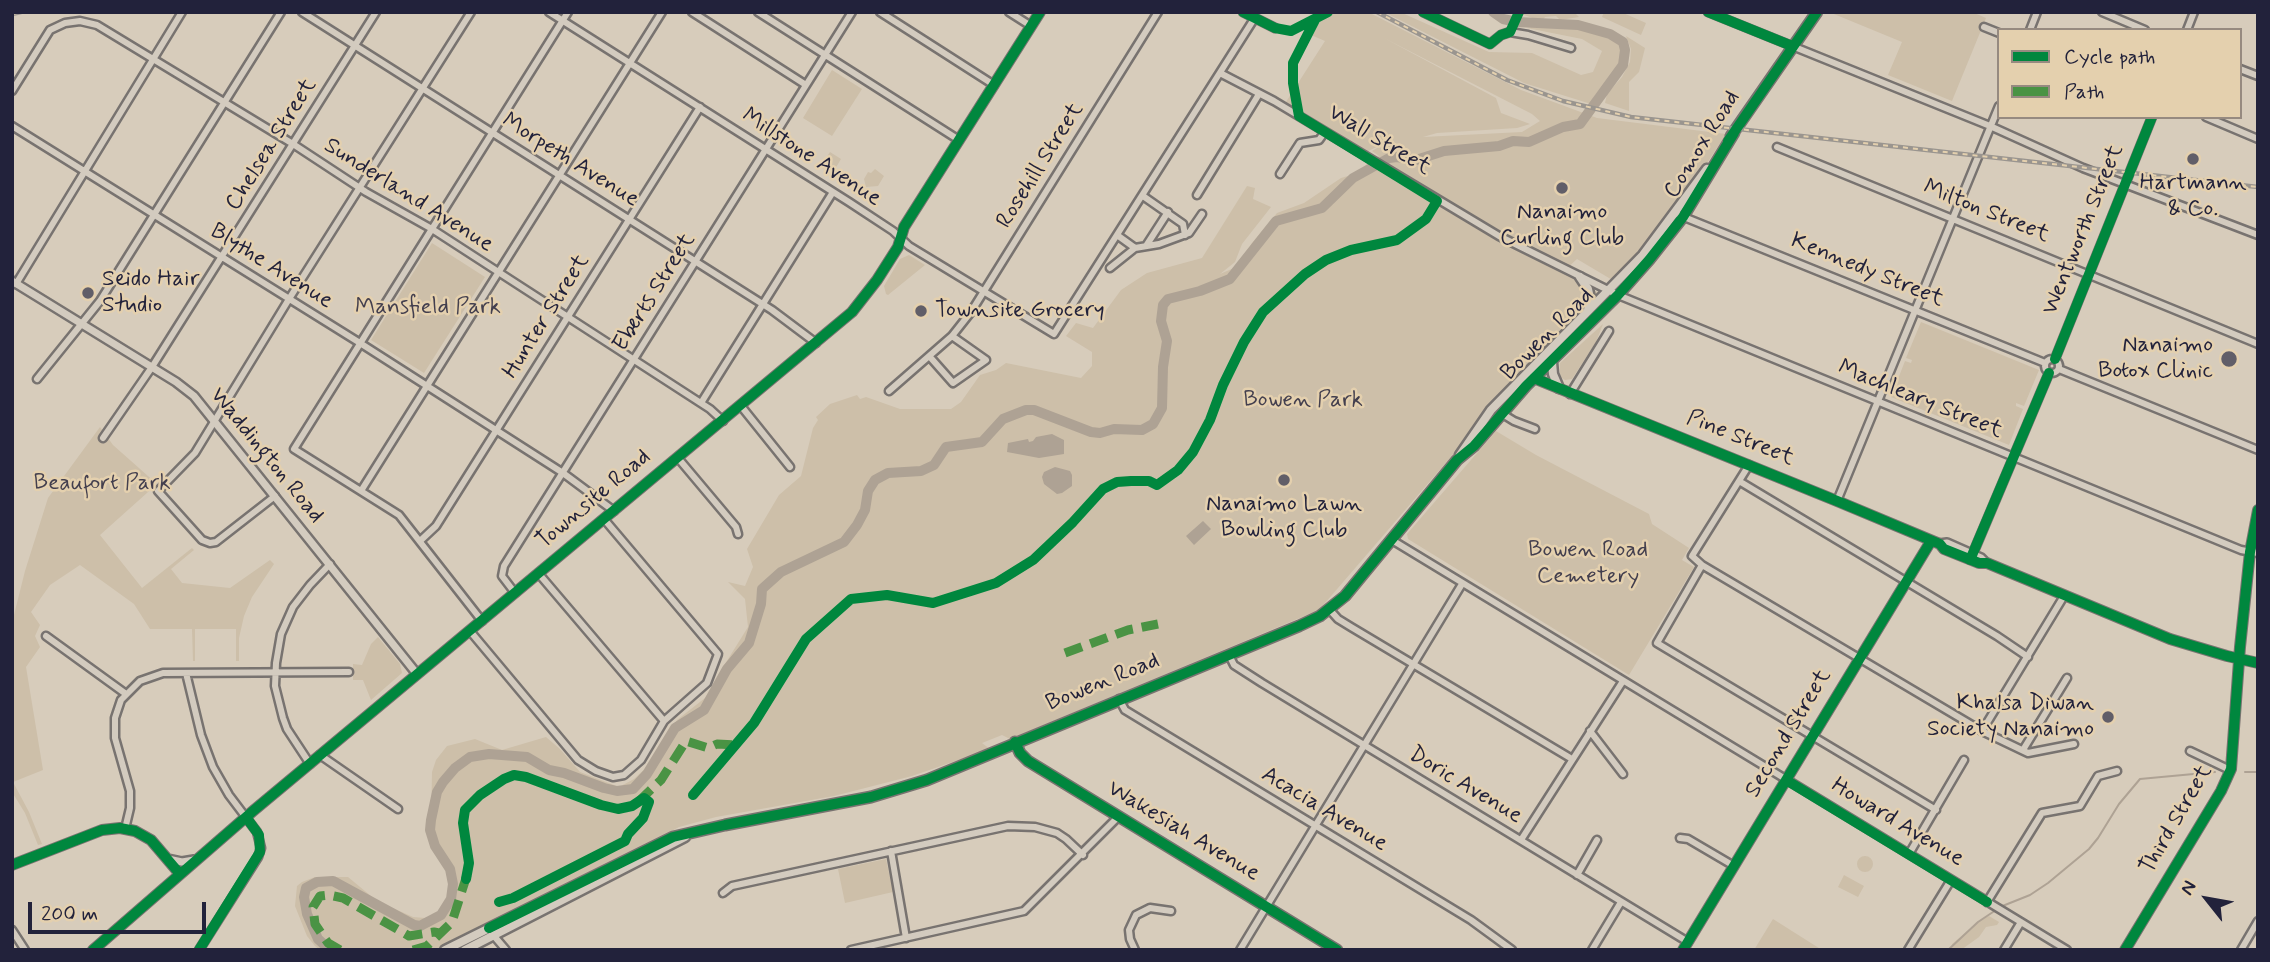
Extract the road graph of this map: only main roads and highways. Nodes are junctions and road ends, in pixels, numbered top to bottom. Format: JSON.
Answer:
{"nodes":[{"id":1,"x":1816,"y":12,"type":"edge"},
{"id":2,"x":1580,"y":278,"type":"road end"},
{"id":3,"x":1614,"y":293,"type":"junction"},
{"id":4,"x":1587,"y":313,"type":"junction"},
{"id":5,"x":1552,"y":362,"type":"junction"},
{"id":6,"x":1559,"y":388,"type":"road end"},
{"id":7,"x":1457,"y":460,"type":"junction"},
{"id":8,"x":1015,"y":742,"type":"junction"},
{"id":9,"x":691,"y":834,"type":"junction"},
{"id":10,"x":445,"y":950,"type":"edge"},
{"id":11,"x":465,"y":950,"type":"edge"},
{"id":12,"x":1337,"y":950,"type":"edge"}],
"edges":[{"from":1,"to":3,"type":"main road","name":"Comox Road"},
{"from":2,"to":4,"type":"main road"},
{"from":3,"to":4,"type":"main road","name":"Bowen Road"},
{"from":3,"to":5,"type":"main road","name":"Bowen Road"},
{"from":4,"to":7,"type":"main road","name":"Bowen Road"},
{"from":5,"to":6,"type":"main road"},
{"from":5,"to":7,"type":"main road","name":"Bowen Road"},
{"from":7,"to":8,"type":"main road","name":"Bowen Road"},
{"from":8,"to":9,"type":"main road","name":"Bowen Road"},
{"from":8,"to":12,"type":"main road","name":"Wakesiah Avenue"},
{"from":9,"to":10,"type":"main road","name":"Bowen Road"},
{"from":9,"to":11,"type":"main road","name":"Bowen Road"}]}
